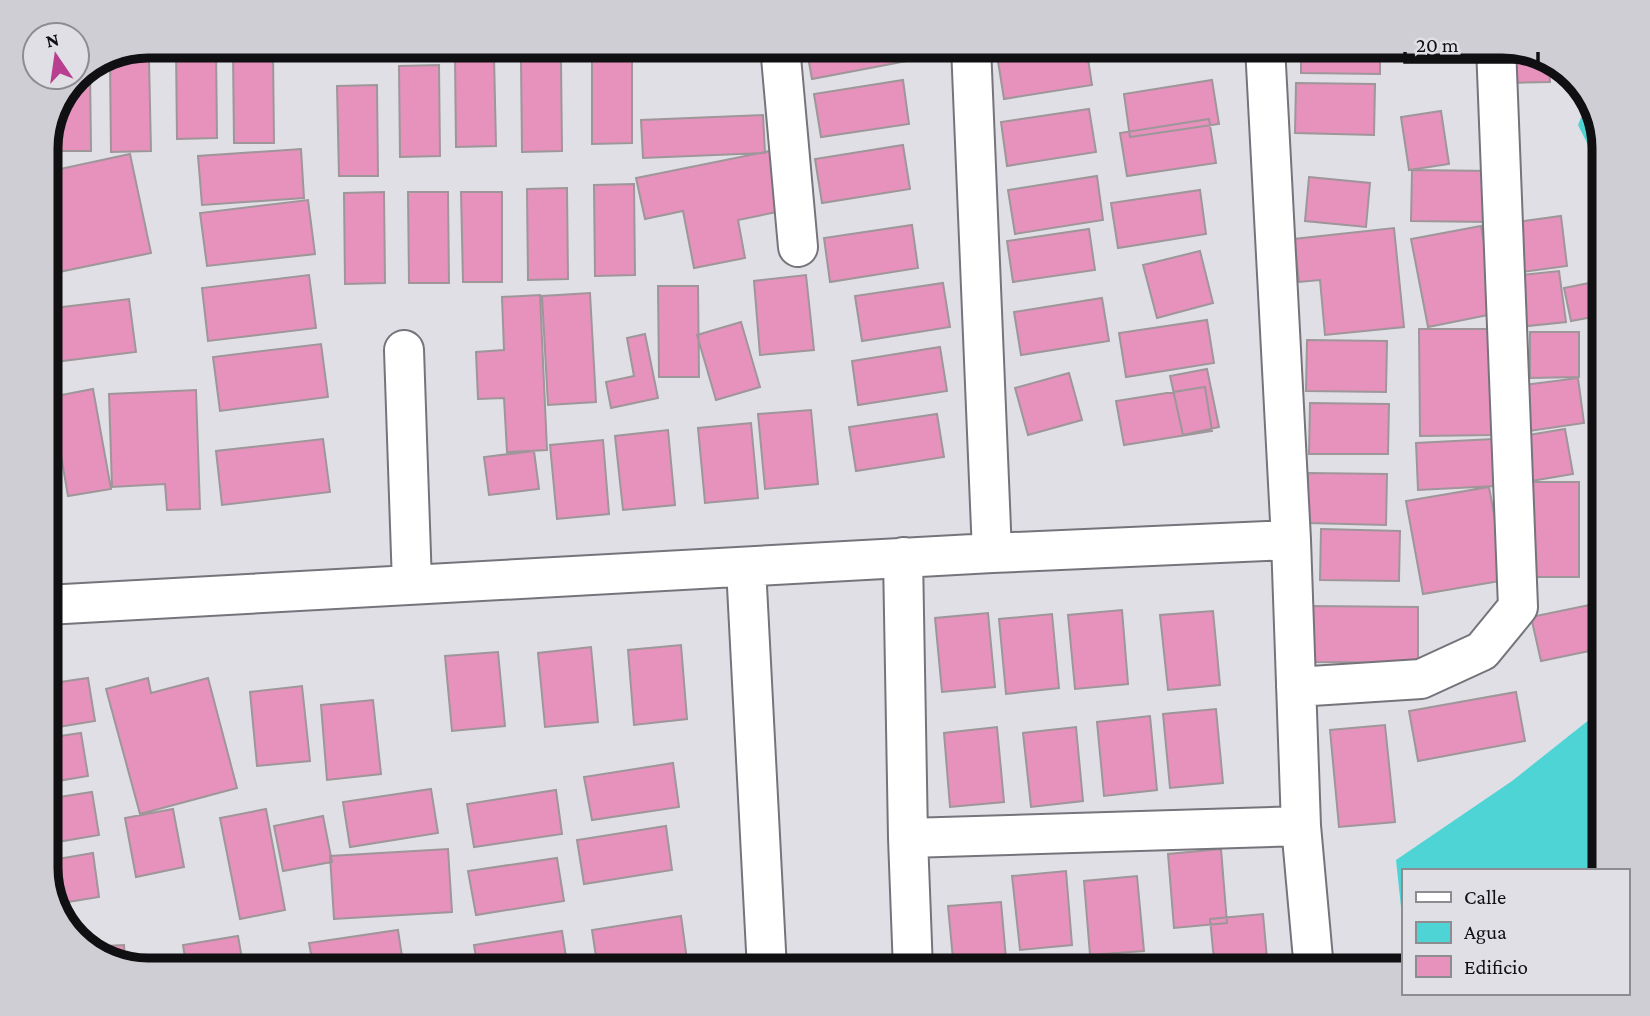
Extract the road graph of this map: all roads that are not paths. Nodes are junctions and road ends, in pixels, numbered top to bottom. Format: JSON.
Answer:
{"nodes":[{"id":1,"x":781,"y":58,"type":"edge"},
{"id":2,"x":971,"y":58,"type":"edge"},
{"id":3,"x":1266,"y":58,"type":"edge"},
{"id":4,"x":1496,"y":58,"type":"edge"},
{"id":5,"x":798,"y":247,"type":"dead end"},
{"id":6,"x":404,"y":350,"type":"dead end"},
{"id":7,"x":1291,"y":540,"type":"junction"},
{"id":8,"x":992,"y":553,"type":"junction"},
{"id":9,"x":903,"y":557,"type":"junction"},
{"id":10,"x":746,"y":567,"type":"junction"},
{"id":11,"x":412,"y":584,"type":"junction"},
{"id":12,"x":58,"y":604,"type":"edge"},
{"id":13,"x":1296,"y":687,"type":"junction"},
{"id":14,"x":1301,"y":826,"type":"junction"},
{"id":15,"x":908,"y":838,"type":"junction"},
{"id":16,"x":766,"y":958,"type":"edge"},
{"id":17,"x":913,"y":958,"type":"edge"},
{"id":18,"x":1313,"y":958,"type":"edge"}],
"edges":[{"from":1,"to":5,"type":"street"},
{"from":2,"to":8,"type":"street"},
{"from":3,"to":7,"type":"street"},
{"from":4,"to":13,"type":"street"},
{"from":6,"to":11,"type":"street"},
{"from":7,"to":8,"type":"street"},
{"from":7,"to":13,"type":"street"},
{"from":8,"to":9,"type":"street"},
{"from":9,"to":10,"type":"street"},
{"from":9,"to":15,"type":"street"},
{"from":10,"to":11,"type":"street"},
{"from":10,"to":16,"type":"street"},
{"from":11,"to":12,"type":"street"},
{"from":13,"to":14,"type":"street"},
{"from":14,"to":15,"type":"street"},
{"from":14,"to":18,"type":"street"},
{"from":15,"to":17,"type":"street"}]}
